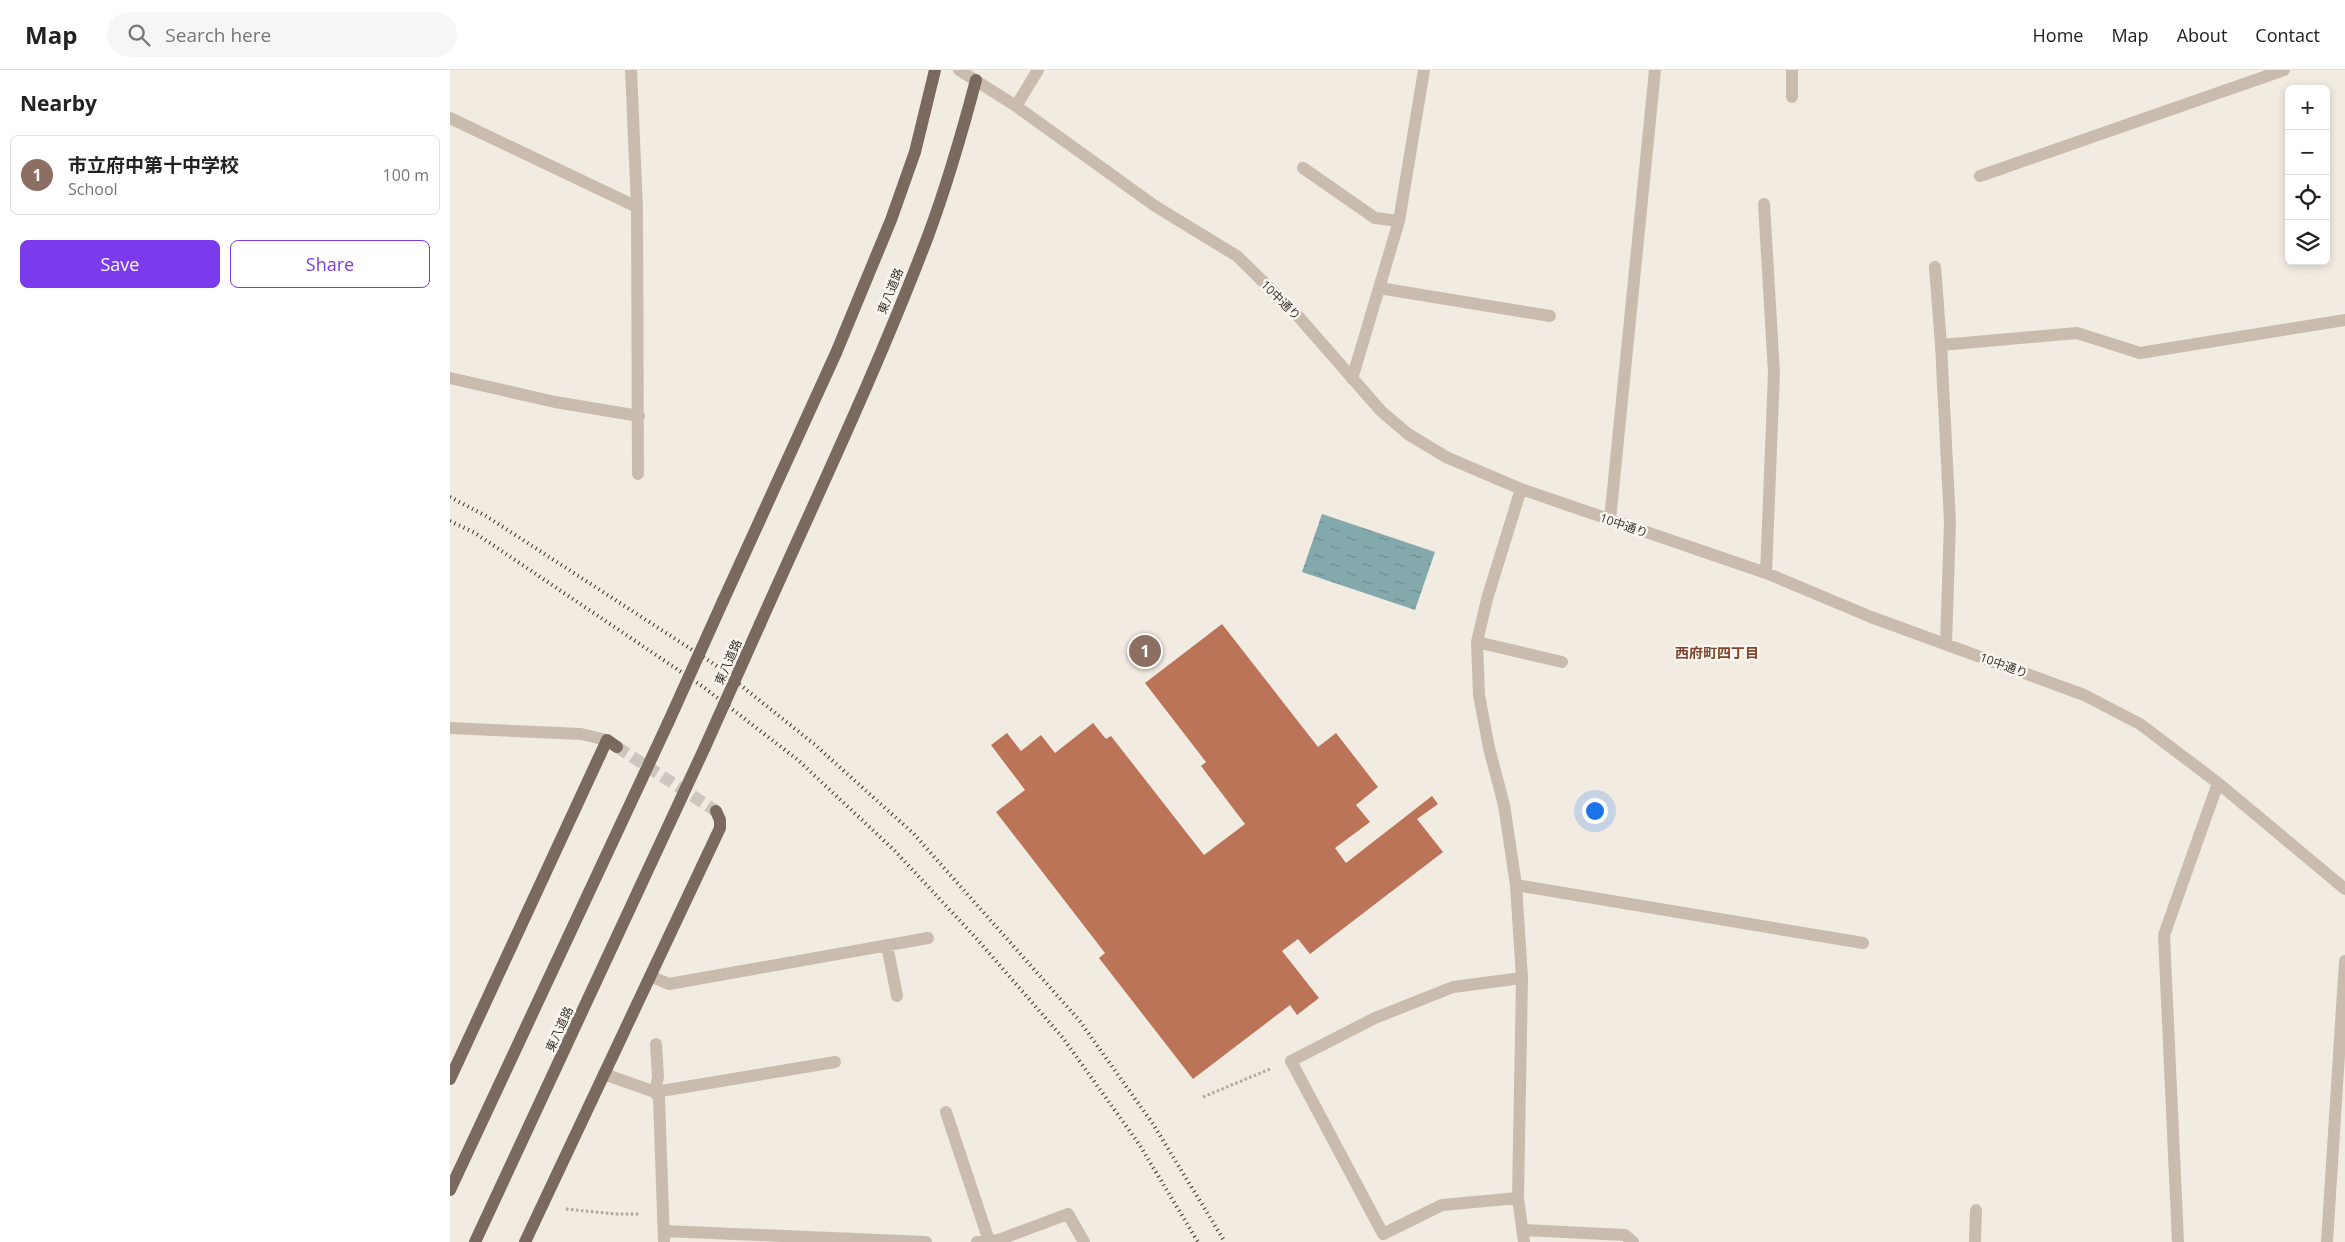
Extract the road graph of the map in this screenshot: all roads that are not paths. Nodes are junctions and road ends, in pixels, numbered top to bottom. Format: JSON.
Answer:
{"nodes":[{"id":1,"x":631,"y":70,"type":"edge"},
{"id":2,"x":935,"y":70,"type":"edge"},
{"id":3,"x":959,"y":70,"type":"edge"},
{"id":4,"x":1038,"y":70,"type":"edge"},
{"id":5,"x":1424,"y":70,"type":"edge"},
{"id":6,"x":1655,"y":70,"type":"edge"},
{"id":7,"x":1792,"y":70,"type":"edge"},
{"id":8,"x":2284,"y":70,"type":"edge"},
{"id":9,"x":976,"y":80,"type":"junction"},
{"id":10,"x":1792,"y":97,"type":"dead end"},
{"id":11,"x":1016,"y":106,"type":"junction"},
{"id":12,"x":450,"y":118,"type":"edge"},
{"id":13,"x":1302,"y":168,"type":"dead end"},
{"id":14,"x":1980,"y":176,"type":"dead end"},
{"id":15,"x":1764,"y":204,"type":"dead end"},
{"id":16,"x":637,"y":207,"type":"junction"},
{"id":17,"x":1399,"y":220,"type":"junction"},
{"id":18,"x":1935,"y":267,"type":"dead end"},
{"id":19,"x":1379,"y":288,"type":"junction"},
{"id":20,"x":1550,"y":316,"type":"dead end"},
{"id":21,"x":2345,"y":320,"type":"edge"},
{"id":22,"x":1942,"y":345,"type":"junction"},
{"id":23,"x":450,"y":378,"type":"edge"},
{"id":24,"x":1352,"y":379,"type":"junction"},
{"id":25,"x":639,"y":416,"type":"junction"},
{"id":26,"x":638,"y":474,"type":"dead end"},
{"id":27,"x":1521,"y":490,"type":"junction"},
{"id":28,"x":1610,"y":520,"type":"junction"},
{"id":29,"x":1766,"y":573,"type":"junction"},
{"id":30,"x":1477,"y":642,"type":"junction"},
{"id":31,"x":1946,"y":644,"type":"junction"},
{"id":32,"x":1562,"y":662,"type":"dead end"},
{"id":33,"x":450,"y":728,"type":"edge"},
{"id":34,"x":612,"y":744,"type":"joint"},
{"id":35,"x":2218,"y":783,"type":"junction"},
{"id":36,"x":716,"y":811,"type":"dead end"},
{"id":37,"x":1516,"y":885,"type":"junction"},
{"id":38,"x":2345,"y":889,"type":"edge"},
{"id":39,"x":928,"y":938,"type":"dead end"},
{"id":40,"x":1863,"y":943,"type":"dead end"},
{"id":41,"x":887,"y":946,"type":"junction"},
{"id":42,"x":2345,"y":961,"type":"edge"},
{"id":43,"x":650,"y":976,"type":"junction"},
{"id":44,"x":1522,"y":978,"type":"junction"},
{"id":45,"x":897,"y":996,"type":"dead end"},
{"id":46,"x":656,"y":1044,"type":"dead end"},
{"id":47,"x":835,"y":1062,"type":"dead end"},
{"id":48,"x":604,"y":1074,"type":"junction"},
{"id":49,"x":450,"y":1079,"type":"edge"},
{"id":50,"x":655,"y":1092,"type":"junction"},
{"id":51,"x":946,"y":1112,"type":"dead end"},
{"id":52,"x":450,"y":1190,"type":"edge"},
{"id":53,"x":1518,"y":1198,"type":"junction"},
{"id":54,"x":1976,"y":1210,"type":"dead end"},
{"id":55,"x":1524,"y":1236,"type":"edge"},
{"id":56,"x":664,"y":1237,"type":"edge"},
{"id":57,"x":881,"y":1241,"type":"edge"},
{"id":58,"x":475,"y":1242,"type":"edge"},
{"id":59,"x":525,"y":1242,"type":"edge"},
{"id":60,"x":926,"y":1242,"type":"edge"},
{"id":61,"x":983,"y":1242,"type":"edge"},
{"id":62,"x":1084,"y":1242,"type":"edge"},
{"id":63,"x":1633,"y":1242,"type":"edge"},
{"id":64,"x":1975,"y":1242,"type":"edge"},
{"id":65,"x":2178,"y":1242,"type":"edge"},
{"id":66,"x":2327,"y":1242,"type":"edge"}],
"edges":[{"from":1,"to":16,"type":"street"},
{"from":2,"to":52,"type":"main road","bridge":true},
{"from":3,"to":9,"type":"street","name":"10中通り"},
{"from":4,"to":11,"type":"street"},
{"from":5,"to":17,"type":"street"},
{"from":6,"to":28,"type":"street"},
{"from":7,"to":10,"type":"street"},
{"from":8,"to":14,"type":"street"},
{"from":9,"to":11,"type":"street","name":"10中通り"},
{"from":9,"to":58,"type":"main road","name":"東八道路","bridge":true},
{"from":11,"to":24,"type":"street","name":"10中通り"},
{"from":12,"to":16,"type":"street"},
{"from":13,"to":17,"type":"street"},
{"from":15,"to":29,"type":"street"},
{"from":16,"to":25,"type":"street"},
{"from":17,"to":19,"type":"street"},
{"from":18,"to":22,"type":"street"},
{"from":19,"to":20,"type":"street"},
{"from":19,"to":24,"type":"street"},
{"from":21,"to":22,"type":"street"},
{"from":22,"to":31,"type":"street"},
{"from":23,"to":25,"type":"street"},
{"from":24,"to":27,"type":"street","name":"10中通り"},
{"from":25,"to":26,"type":"street"},
{"from":27,"to":28,"type":"street","name":"10中通り"},
{"from":27,"to":30,"type":"street"},
{"from":28,"to":29,"type":"street","name":"10中通り"},
{"from":29,"to":31,"type":"street","name":"10中通り"},
{"from":30,"to":32,"type":"street"},
{"from":30,"to":37,"type":"street"},
{"from":31,"to":35,"type":"street","name":"10中通り"},
{"from":33,"to":34,"type":"street"},
{"from":34,"to":49,"type":"main road"},
{"from":35,"to":38,"type":"street","name":"10中通り"},
{"from":35,"to":65,"type":"street"},
{"from":36,"to":43,"type":"main road"},
{"from":37,"to":40,"type":"street"},
{"from":37,"to":44,"type":"street"},
{"from":39,"to":41,"type":"street"},
{"from":41,"to":43,"type":"street"},
{"from":41,"to":45,"type":"street"},
{"from":42,"to":66,"type":"street"},
{"from":43,"to":48,"type":"main road"},
{"from":44,"to":53,"type":"street"},
{"from":44,"to":53,"type":"street"},
{"from":46,"to":50,"type":"street"},
{"from":47,"to":50,"type":"street"},
{"from":48,"to":50,"type":"street"},
{"from":48,"to":59,"type":"main road"},
{"from":50,"to":56,"type":"street"},
{"from":51,"to":61,"type":"street"},
{"from":53,"to":55,"type":"street"},
{"from":54,"to":64,"type":"street"},
{"from":55,"to":63,"type":"street"},
{"from":56,"to":57,"type":"street"},
{"from":57,"to":60,"type":"street"},
{"from":61,"to":62,"type":"street"}]}
